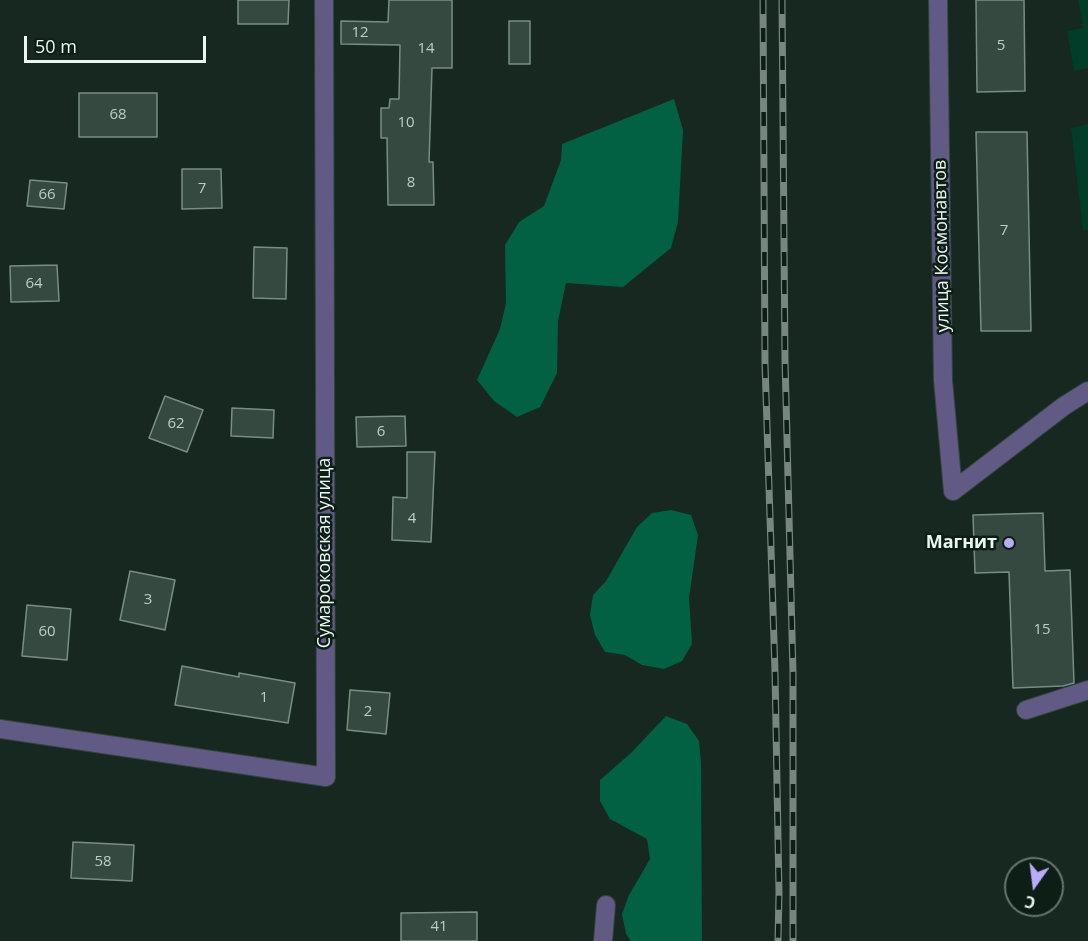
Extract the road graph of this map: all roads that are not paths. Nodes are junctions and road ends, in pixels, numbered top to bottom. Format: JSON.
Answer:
{"nodes":[{"id":1,"x":324,"y":0,"type":"edge"},
{"id":2,"x":938,"y":0,"type":"edge"},
{"id":3,"x":1088,"y":391,"type":"edge"},
{"id":4,"x":1088,"y":690,"type":"edge"},
{"id":5,"x":1026,"y":710,"type":"dead end"},
{"id":6,"x":0,"y":729,"type":"edge"},
{"id":7,"x":606,"y":905,"type":"dead end"},
{"id":8,"x":603,"y":941,"type":"edge"}],
"edges":[{"from":1,"to":6,"type":"street","name":"Сумароковская улица"},
{"from":2,"to":3,"type":"street","name":"улица Космонавтов"},
{"from":4,"to":5,"type":"street"},
{"from":7,"to":8,"type":"street"}]}
